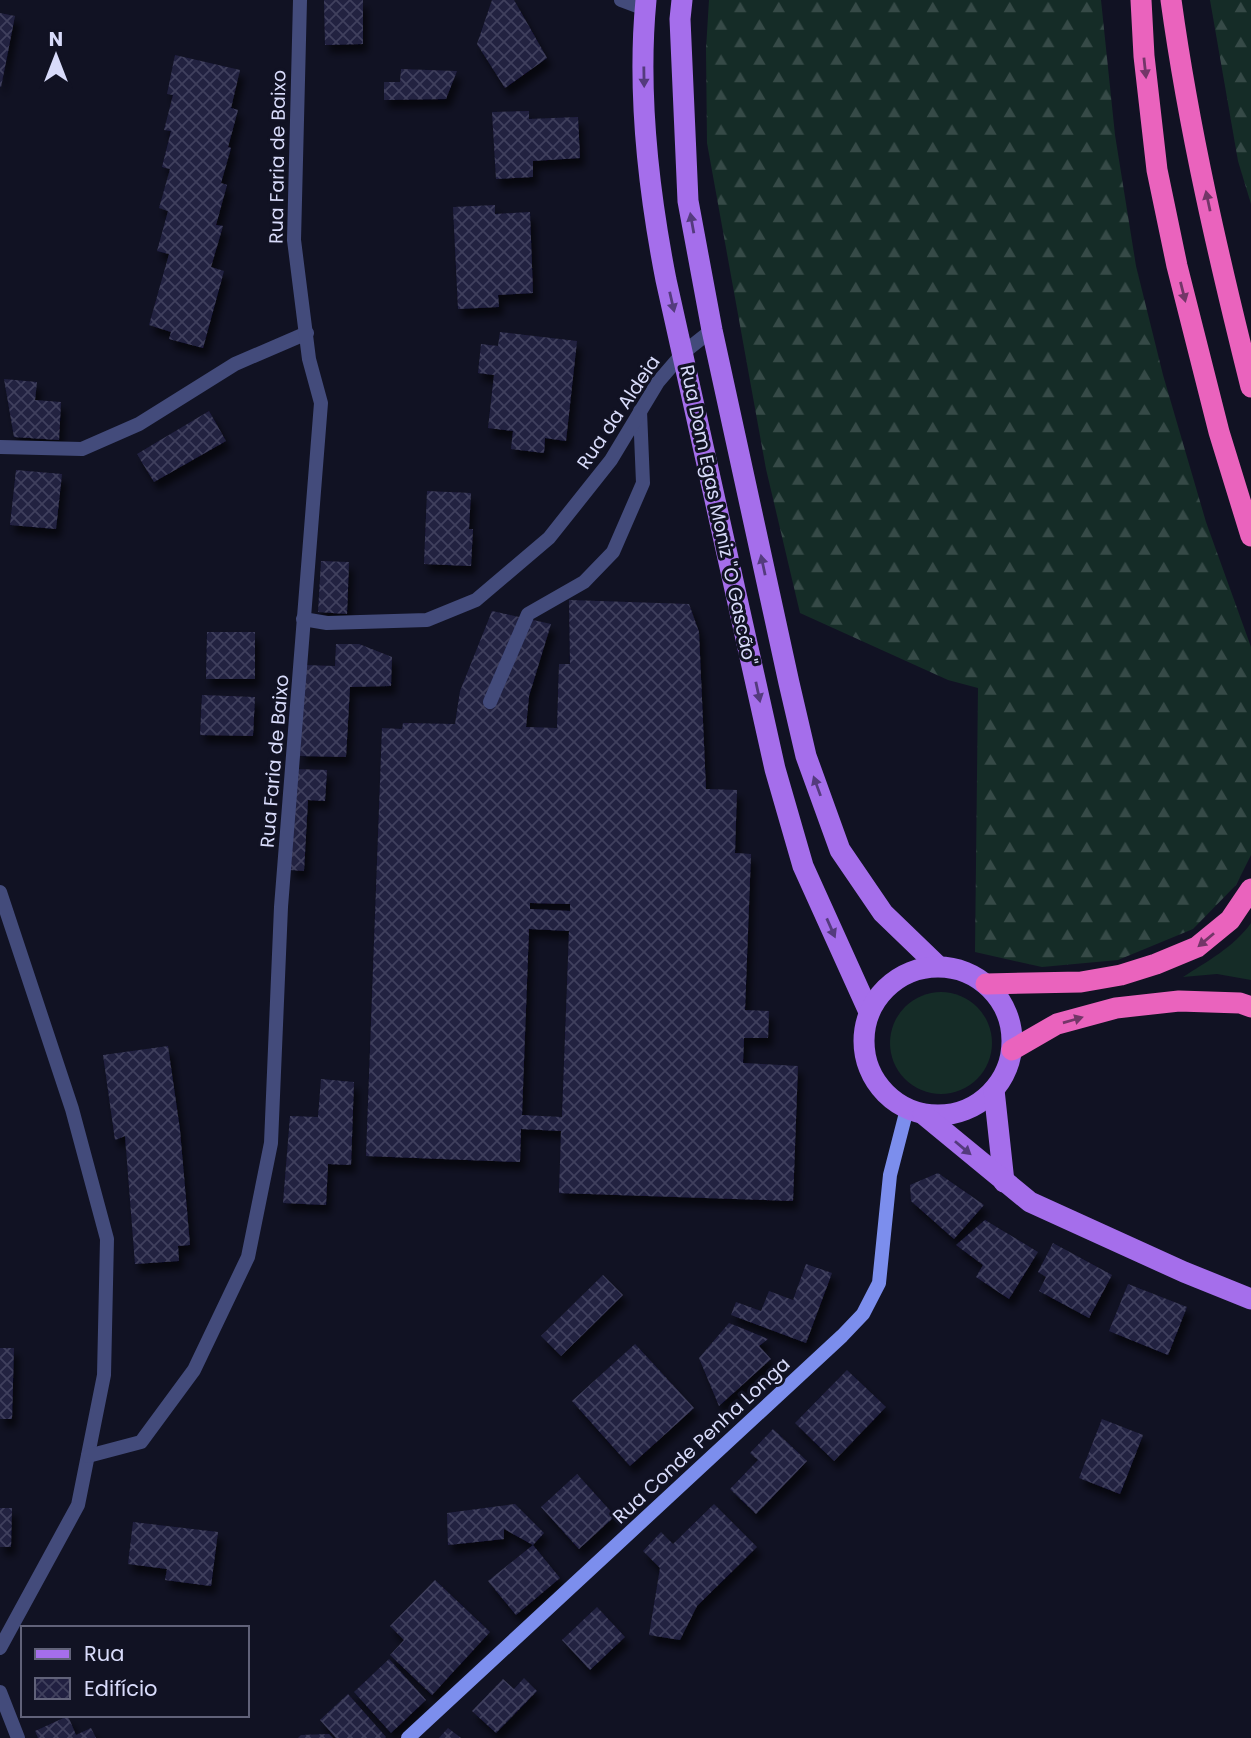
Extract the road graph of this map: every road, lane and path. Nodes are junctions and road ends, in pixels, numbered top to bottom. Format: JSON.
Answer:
{"nodes":[{"id":1,"x":300,"y":0,"type":"edge"},
{"id":2,"x":621,"y":0,"type":"edge"},
{"id":3,"x":682,"y":0,"type":"edge"},
{"id":4,"x":1142,"y":0,"type":"edge"},
{"id":5,"x":1171,"y":0,"type":"edge"},
{"id":6,"x":646,"y":4,"type":"edge"},
{"id":7,"x":712,"y":330,"type":"junction"},
{"id":8,"x":307,"y":333,"type":"junction"},
{"id":9,"x":683,"y":354,"type":"junction"},
{"id":10,"x":1251,"y":387,"type":"edge"},
{"id":11,"x":640,"y":411,"type":"junction"},
{"id":12,"x":0,"y":447,"type":"edge"},
{"id":13,"x":1251,"y":536,"type":"edge"},
{"id":14,"x":303,"y":619,"type":"junction"},
{"id":15,"x":491,"y":702,"type":"dead end"},
{"id":16,"x":1251,"y":889,"type":"edge"},
{"id":17,"x":0,"y":892,"type":"edge"},
{"id":18,"x":938,"y":966,"type":"junction"},
{"id":19,"x":986,"y":984,"type":"junction"},
{"id":20,"x":1251,"y":1007,"type":"edge"},
{"id":21,"x":869,"y":1012,"type":"junction"},
{"id":22,"x":1012,"y":1050,"type":"junction"},
{"id":23,"x":994,"y":1090,"type":"junction"},
{"id":24,"x":915,"y":1111,"type":"junction"},
{"id":25,"x":1004,"y":1182,"type":"junction"},
{"id":26,"x":1251,"y":1300,"type":"edge"},
{"id":27,"x":88,"y":1455,"type":"junction"},
{"id":28,"x":0,"y":1647,"type":"edge"},
{"id":29,"x":0,"y":1692,"type":"edge"},
{"id":30,"x":18,"y":1738,"type":"edge"},
{"id":31,"x":408,"y":1738,"type":"edge"}],
"edges":[{"from":1,"to":8,"type":"street","name":"Rua Faria de Baixo"},
{"from":2,"to":6,"type":"street"},
{"from":7,"to":3,"type":"main road","name":"Rua Dom Egas Moniz \"O Gascão\"","one_way":true},
{"from":4,"to":13,"type":"highway","one_way":true},
{"from":10,"to":5,"type":"highway","one_way":true},
{"from":6,"to":9,"type":"main road","name":"Rua Dom Egas Moniz \"O Gascão\"","one_way":true},
{"from":7,"to":9,"type":"street","name":"Rua da Aldeia"},
{"from":18,"to":7,"type":"main road","name":"Rua Dom Egas Moniz \"O Gascão\"","one_way":true},
{"from":8,"to":12,"type":"street"},
{"from":8,"to":14,"type":"street","name":"Rua Faria de Baixo"},
{"from":9,"to":11,"type":"street","name":"Rua da Aldeia"},
{"from":9,"to":21,"type":"main road","name":"Rua Dom Egas Moniz \"O Gascão\"","one_way":true},
{"from":11,"to":14,"type":"street","name":"Rua da Aldeia"},
{"from":11,"to":15,"type":"street"},
{"from":14,"to":27,"type":"street","name":"Rua Faria de Baixo"},
{"from":16,"to":19,"type":"highway","one_way":true},
{"from":17,"to":27,"type":"street"},
{"from":18,"to":19,"type":"main road"},
{"from":18,"to":21,"type":"main road"},
{"from":19,"to":22,"type":"main road"},
{"from":22,"to":20,"type":"highway","one_way":true},
{"from":21,"to":24,"type":"main road"},
{"from":22,"to":23,"type":"main road"},
{"from":23,"to":24,"type":"main road"},
{"from":23,"to":25,"type":"main road"},
{"from":24,"to":25,"type":"main road","one_way":true},
{"from":24,"to":31,"type":"street","name":"Rua Conde Penha Longa"},
{"from":25,"to":26,"type":"main road"},
{"from":27,"to":28,"type":"street"},
{"from":29,"to":30,"type":"street"}]}
